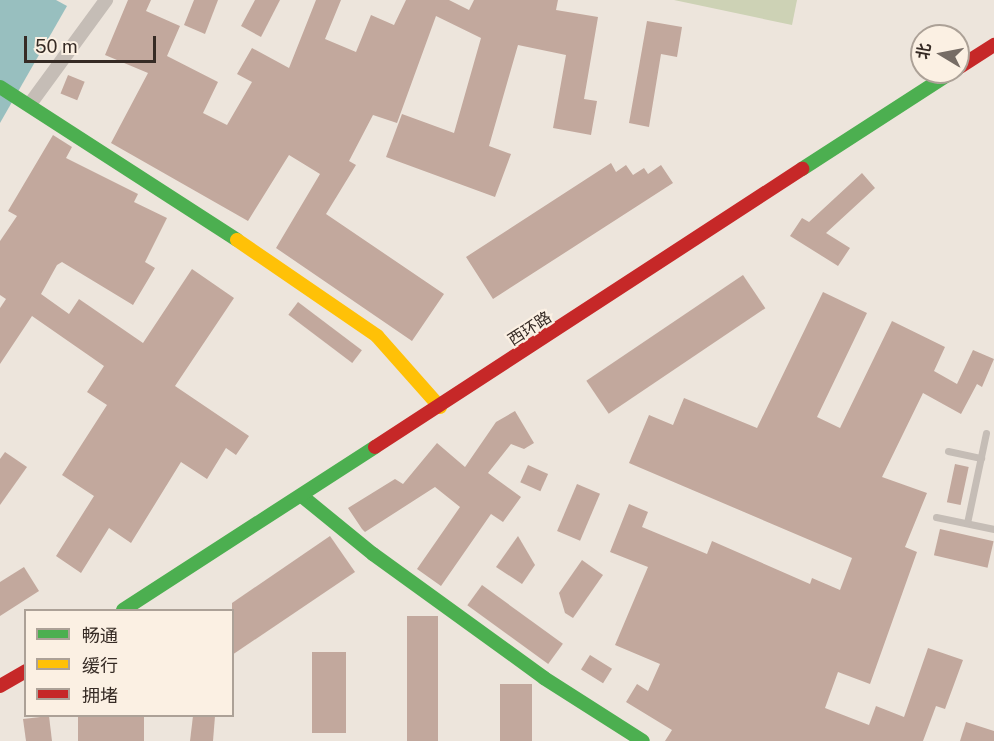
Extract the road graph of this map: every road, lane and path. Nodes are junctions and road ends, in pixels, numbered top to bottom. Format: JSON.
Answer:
{"nodes":[{"id":1,"x":106,"y":0,"type":"edge"},
{"id":2,"x":994,"y":45,"type":"edge"},
{"id":3,"x":970,"y":60,"type":"edge"},
{"id":4,"x":934,"y":84,"type":"edge"},
{"id":5,"x":0,"y":87,"type":"edge"},
{"id":6,"x":30,"y":104,"type":"junction"},
{"id":7,"x":440,"y":407,"type":"junction"},
{"id":8,"x":986,"y":433,"type":"dead end"},
{"id":9,"x":948,"y":451,"type":"dead end"},
{"id":10,"x":981,"y":458,"type":"junction"},
{"id":11,"x":303,"y":497,"type":"junction"},
{"id":12,"x":936,"y":517,"type":"dead end"},
{"id":13,"x":967,"y":523,"type":"junction"},
{"id":14,"x":994,"y":529,"type":"edge"},
{"id":15,"x":125,"y":609,"type":"edge"},
{"id":16,"x":24,"y":671,"type":"edge"},
{"id":17,"x":0,"y":686,"type":"edge"},
{"id":18,"x":643,"y":741,"type":"edge"}],
"edges":[{"from":1,"to":6,"type":"street"},
{"from":2,"to":3,"type":"street"},
{"from":4,"to":7,"type":"street","name":"西环路"},
{"from":5,"to":6,"type":"street"},
{"from":6,"to":7,"type":"street"},
{"from":7,"to":11,"type":"street","name":"西环路"},
{"from":8,"to":10,"type":"lane"},
{"from":9,"to":10,"type":"lane"},
{"from":10,"to":13,"type":"lane"},
{"from":11,"to":15,"type":"street","name":"西环路"},
{"from":11,"to":18,"type":"street"},
{"from":12,"to":13,"type":"lane"},
{"from":13,"to":14,"type":"lane"},
{"from":16,"to":17,"type":"street"}]}
